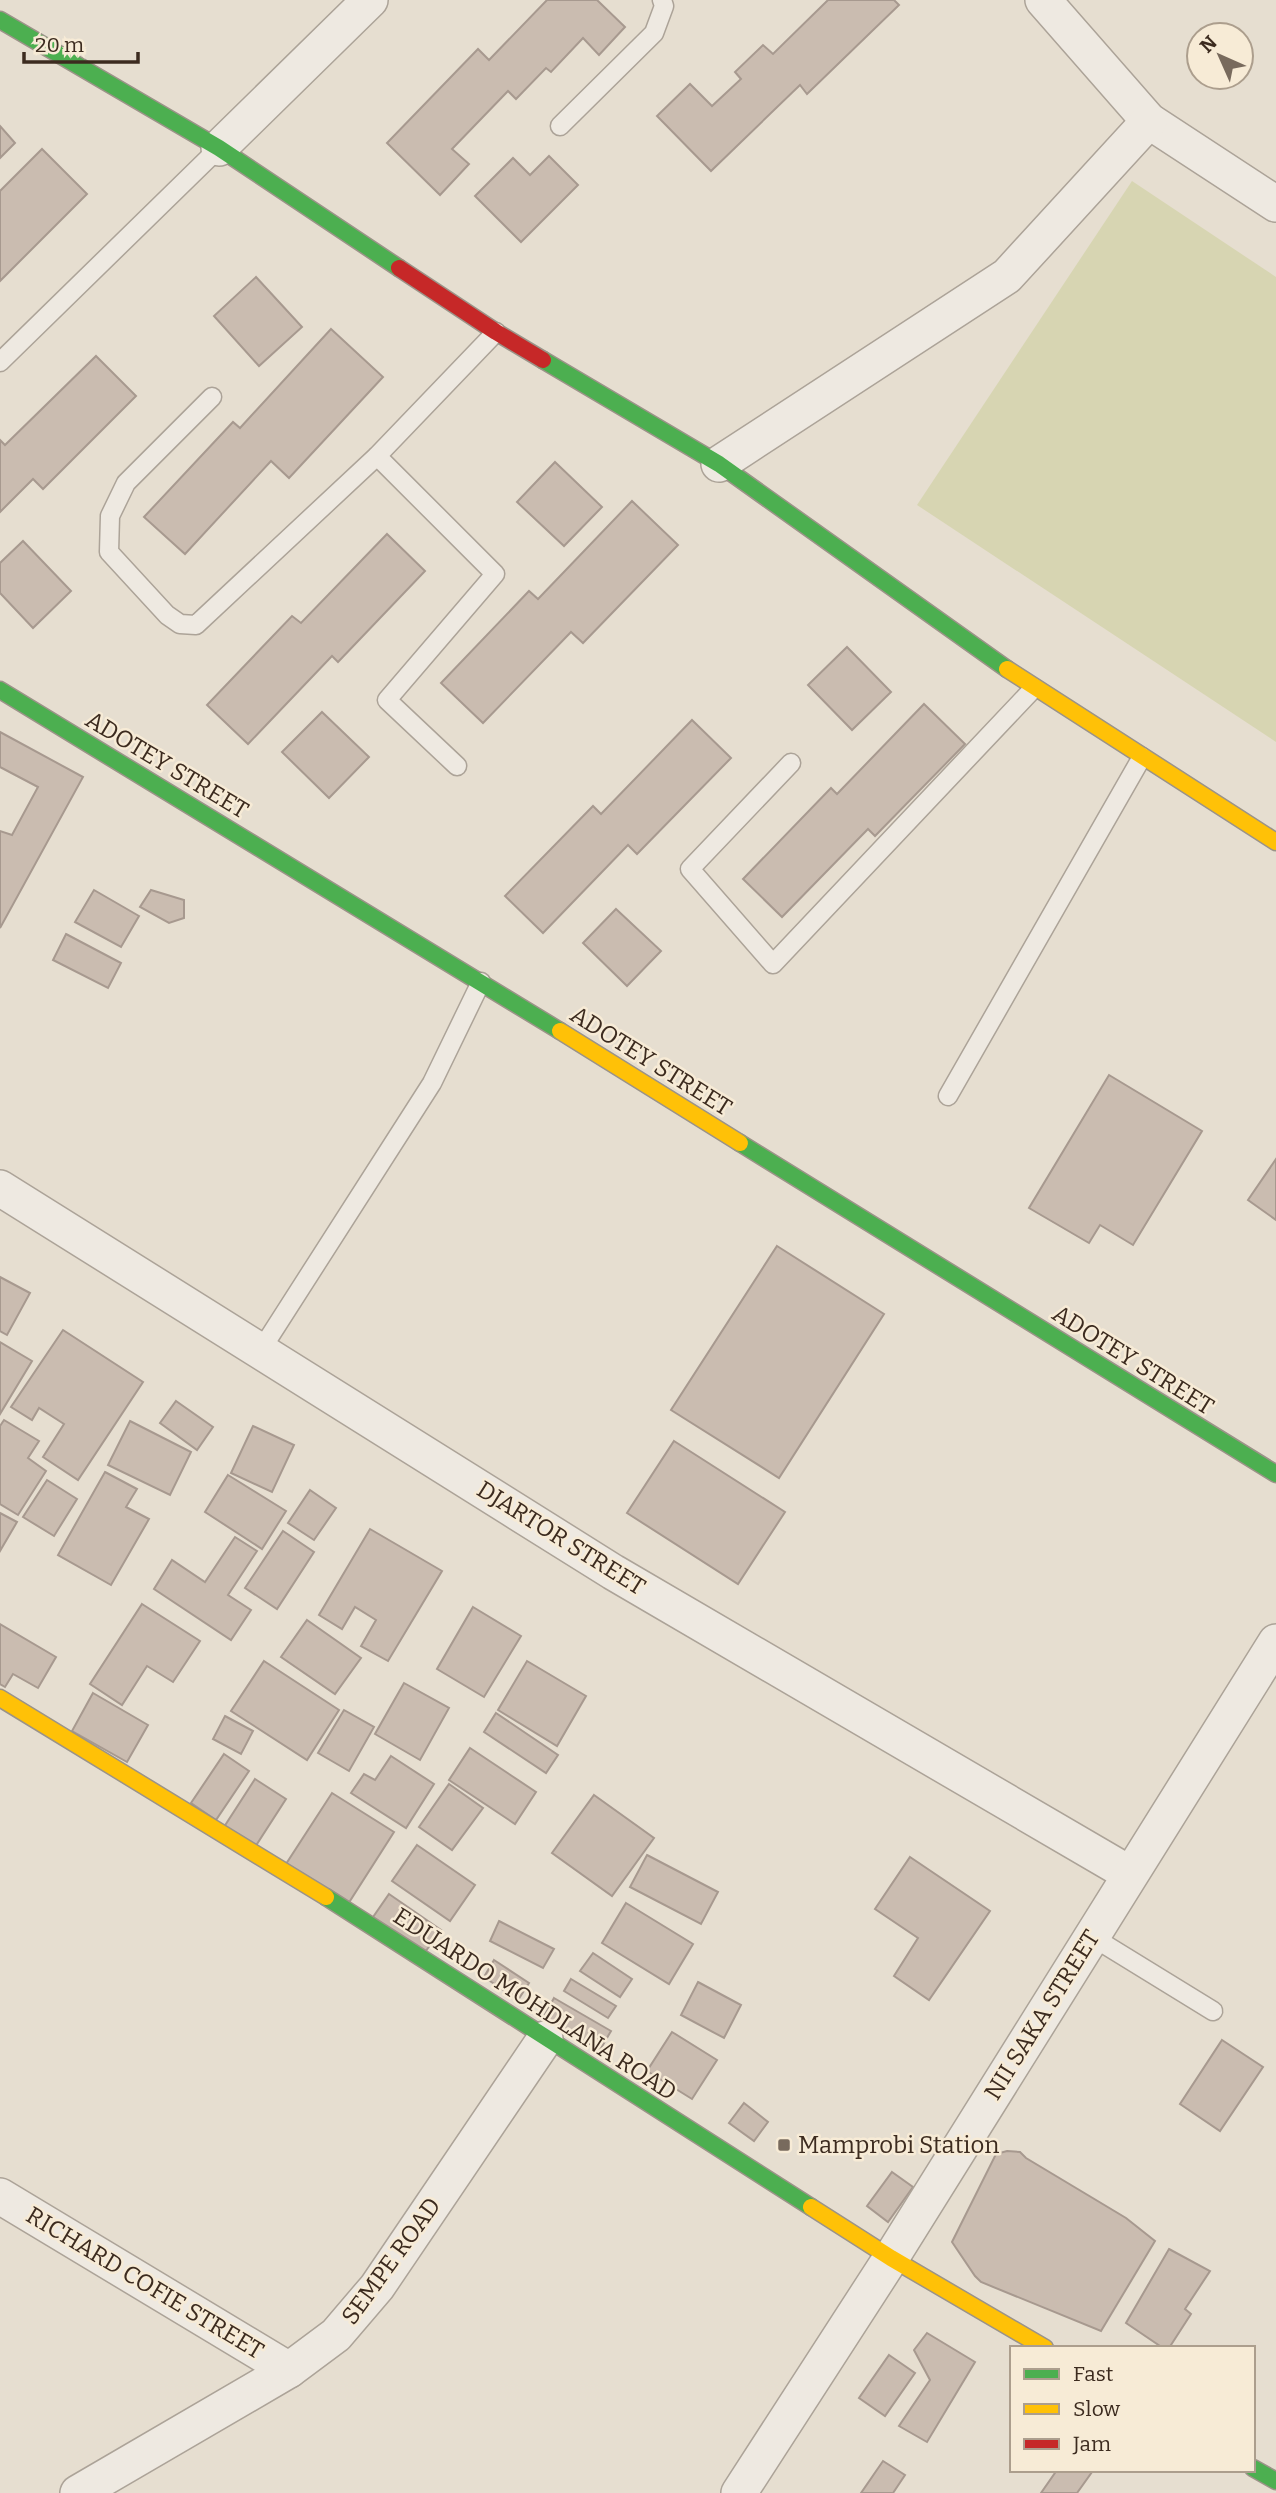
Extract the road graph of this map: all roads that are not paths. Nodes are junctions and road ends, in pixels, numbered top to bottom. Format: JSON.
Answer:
{"nodes":[{"id":1,"x":369,"y":0,"type":"edge"},
{"id":2,"x":662,"y":0,"type":"edge"},
{"id":3,"x":1043,"y":0,"type":"edge"},
{"id":4,"x":0,"y":20,"type":"edge"},
{"id":5,"x":1149,"y":121,"type":"junction"},
{"id":6,"x":560,"y":126,"type":"dead end"},
{"id":7,"x":219,"y":148,"type":"junction"},
{"id":8,"x":1276,"y":204,"type":"edge"},
{"id":9,"x":496,"y":332,"type":"junction"},
{"id":10,"x":0,"y":362,"type":"edge"},
{"id":11,"x":212,"y":397,"type":"dead end"},
{"id":12,"x":377,"y":456,"type":"junction"},
{"id":13,"x":719,"y":464,"type":"junction"},
{"id":14,"x":1034,"y":688,"type":"junction"},
{"id":15,"x":0,"y":690,"type":"edge"},
{"id":16,"x":1142,"y":757,"type":"junction"},
{"id":17,"x":791,"y":763,"type":"dead end"},
{"id":18,"x":457,"y":766,"type":"dead end"},
{"id":19,"x":1276,"y":842,"type":"edge"},
{"id":20,"x":481,"y":982,"type":"junction"},
{"id":21,"x":948,"y":1096,"type":"dead end"},
{"id":22,"x":0,"y":1188,"type":"edge"},
{"id":23,"x":261,"y":1350,"type":"junction"},
{"id":24,"x":1276,"y":1474,"type":"edge"},
{"id":25,"x":1276,"y":1642,"type":"edge"},
{"id":26,"x":0,"y":1698,"type":"edge"},
{"id":27,"x":1130,"y":1874,"type":"junction"},
{"id":28,"x":1091,"y":1936,"type":"junction"},
{"id":29,"x":1213,"y":2011,"type":"dead end"},
{"id":30,"x":545,"y":2039,"type":"junction"},
{"id":31,"x":0,"y":2196,"type":"edge"},
{"id":32,"x":891,"y":2258,"type":"junction"},
{"id":33,"x":1042,"y":2346,"type":"edge"},
{"id":34,"x":289,"y":2370,"type":"junction"},
{"id":35,"x":1255,"y":2470,"type":"edge"},
{"id":36,"x":1273,"y":2484,"type":"edge"},
{"id":37,"x":78,"y":2493,"type":"edge"},
{"id":38,"x":739,"y":2493,"type":"edge"}],
"edges":[{"from":1,"to":7,"type":"street"},
{"from":2,"to":6,"type":"lane"},
{"from":3,"to":5,"type":"street"},
{"from":4,"to":7,"type":"street"},
{"from":5,"to":8,"type":"street"},
{"from":5,"to":13,"type":"street"},
{"from":7,"to":9,"type":"street"},
{"from":7,"to":10,"type":"lane"},
{"from":9,"to":12,"type":"lane"},
{"from":9,"to":13,"type":"street"},
{"from":11,"to":12,"type":"lane"},
{"from":12,"to":18,"type":"lane"},
{"from":13,"to":14,"type":"street"},
{"from":14,"to":16,"type":"street"},
{"from":14,"to":17,"type":"lane"},
{"from":15,"to":20,"type":"street","name":"ADOTEY STREET"},
{"from":16,"to":19,"type":"street"},
{"from":16,"to":21,"type":"lane"},
{"from":20,"to":23,"type":"lane"},
{"from":20,"to":24,"type":"street","name":"ADOTEY STREET"},
{"from":22,"to":23,"type":"street","name":"DJARTOR STREET"},
{"from":23,"to":27,"type":"street","name":"DJARTOR STREET"},
{"from":25,"to":27,"type":"street","name":"NII SAKA STREET"},
{"from":26,"to":30,"type":"street","name":"EDUARDO MOHDLANA ROAD"},
{"from":27,"to":28,"type":"street","name":"NII SAKA STREET"},
{"from":28,"to":29,"type":"lane"},
{"from":28,"to":32,"type":"street","name":"NII SAKA STREET"},
{"from":30,"to":32,"type":"street","name":"EDUARDO MOHDLANA ROAD"},
{"from":30,"to":34,"type":"street","name":"SEMPE ROAD"},
{"from":31,"to":34,"type":"street","name":"RICHARD COFIE STREET"},
{"from":32,"to":33,"type":"street","name":"EDUARDO MOHDLANA ROAD"},
{"from":32,"to":38,"type":"street","name":"NII SAKA STREET"},
{"from":34,"to":37,"type":"street","name":"SEMPE ROAD"},
{"from":35,"to":36,"type":"street"}]}
